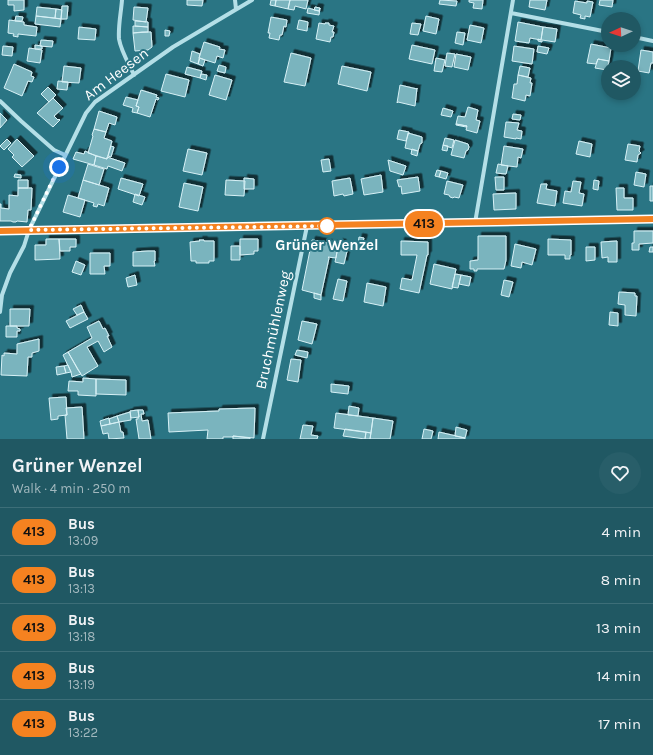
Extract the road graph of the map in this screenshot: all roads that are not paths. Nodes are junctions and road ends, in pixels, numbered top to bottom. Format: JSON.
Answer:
{"nodes":[{"id":1,"x":122,"y":0,"type":"edge"},
{"id":2,"x":235,"y":0,"type":"edge"},
{"id":3,"x":252,"y":0,"type":"edge"},
{"id":4,"x":513,"y":0,"type":"edge"},
{"id":5,"x":236,"y":9,"type":"junction"},
{"id":6,"x":511,"y":13,"type":"junction"},
{"id":7,"x":601,"y":31,"type":"edge"},
{"id":8,"x":641,"y":38,"type":"edge"},
{"id":9,"x":653,"y":41,"type":"edge"},
{"id":10,"x":134,"y":75,"type":"junction"},
{"id":11,"x":0,"y":101,"type":"edge"},
{"id":12,"x":65,"y":155,"type":"junction"},
{"id":13,"x":653,"y":220,"type":"edge"},
{"id":14,"x":475,"y":223,"type":"junction"},
{"id":15,"x":307,"y":226,"type":"junction"},
{"id":16,"x":29,"y":230,"type":"junction"},
{"id":17,"x":0,"y":231,"type":"edge"},
{"id":18,"x":0,"y":312,"type":"edge"},
{"id":19,"x":263,"y":439,"type":"edge"}],
"edges":[{"from":1,"to":10,"type":"street"},
{"from":2,"to":5,"type":"street"},
{"from":3,"to":5,"type":"street","name":"Am Heesen"},
{"from":4,"to":6,"type":"street"},
{"from":5,"to":10,"type":"street","name":"Am Heesen"},
{"from":6,"to":7,"type":"street"},
{"from":6,"to":14,"type":"street"},
{"from":8,"to":9,"type":"street"},
{"from":10,"to":12,"type":"street","name":"Am Heesen"},
{"from":11,"to":12,"type":"street"},
{"from":12,"to":16,"type":"street","name":"Am Heesen"},
{"from":13,"to":14,"type":"street"},
{"from":14,"to":15,"type":"street"},
{"from":15,"to":16,"type":"street"},
{"from":15,"to":19,"type":"street","name":"Bruchmühlenweg"},
{"from":16,"to":17,"type":"street"},
{"from":16,"to":18,"type":"street","name":"Am Heesen"}]}
